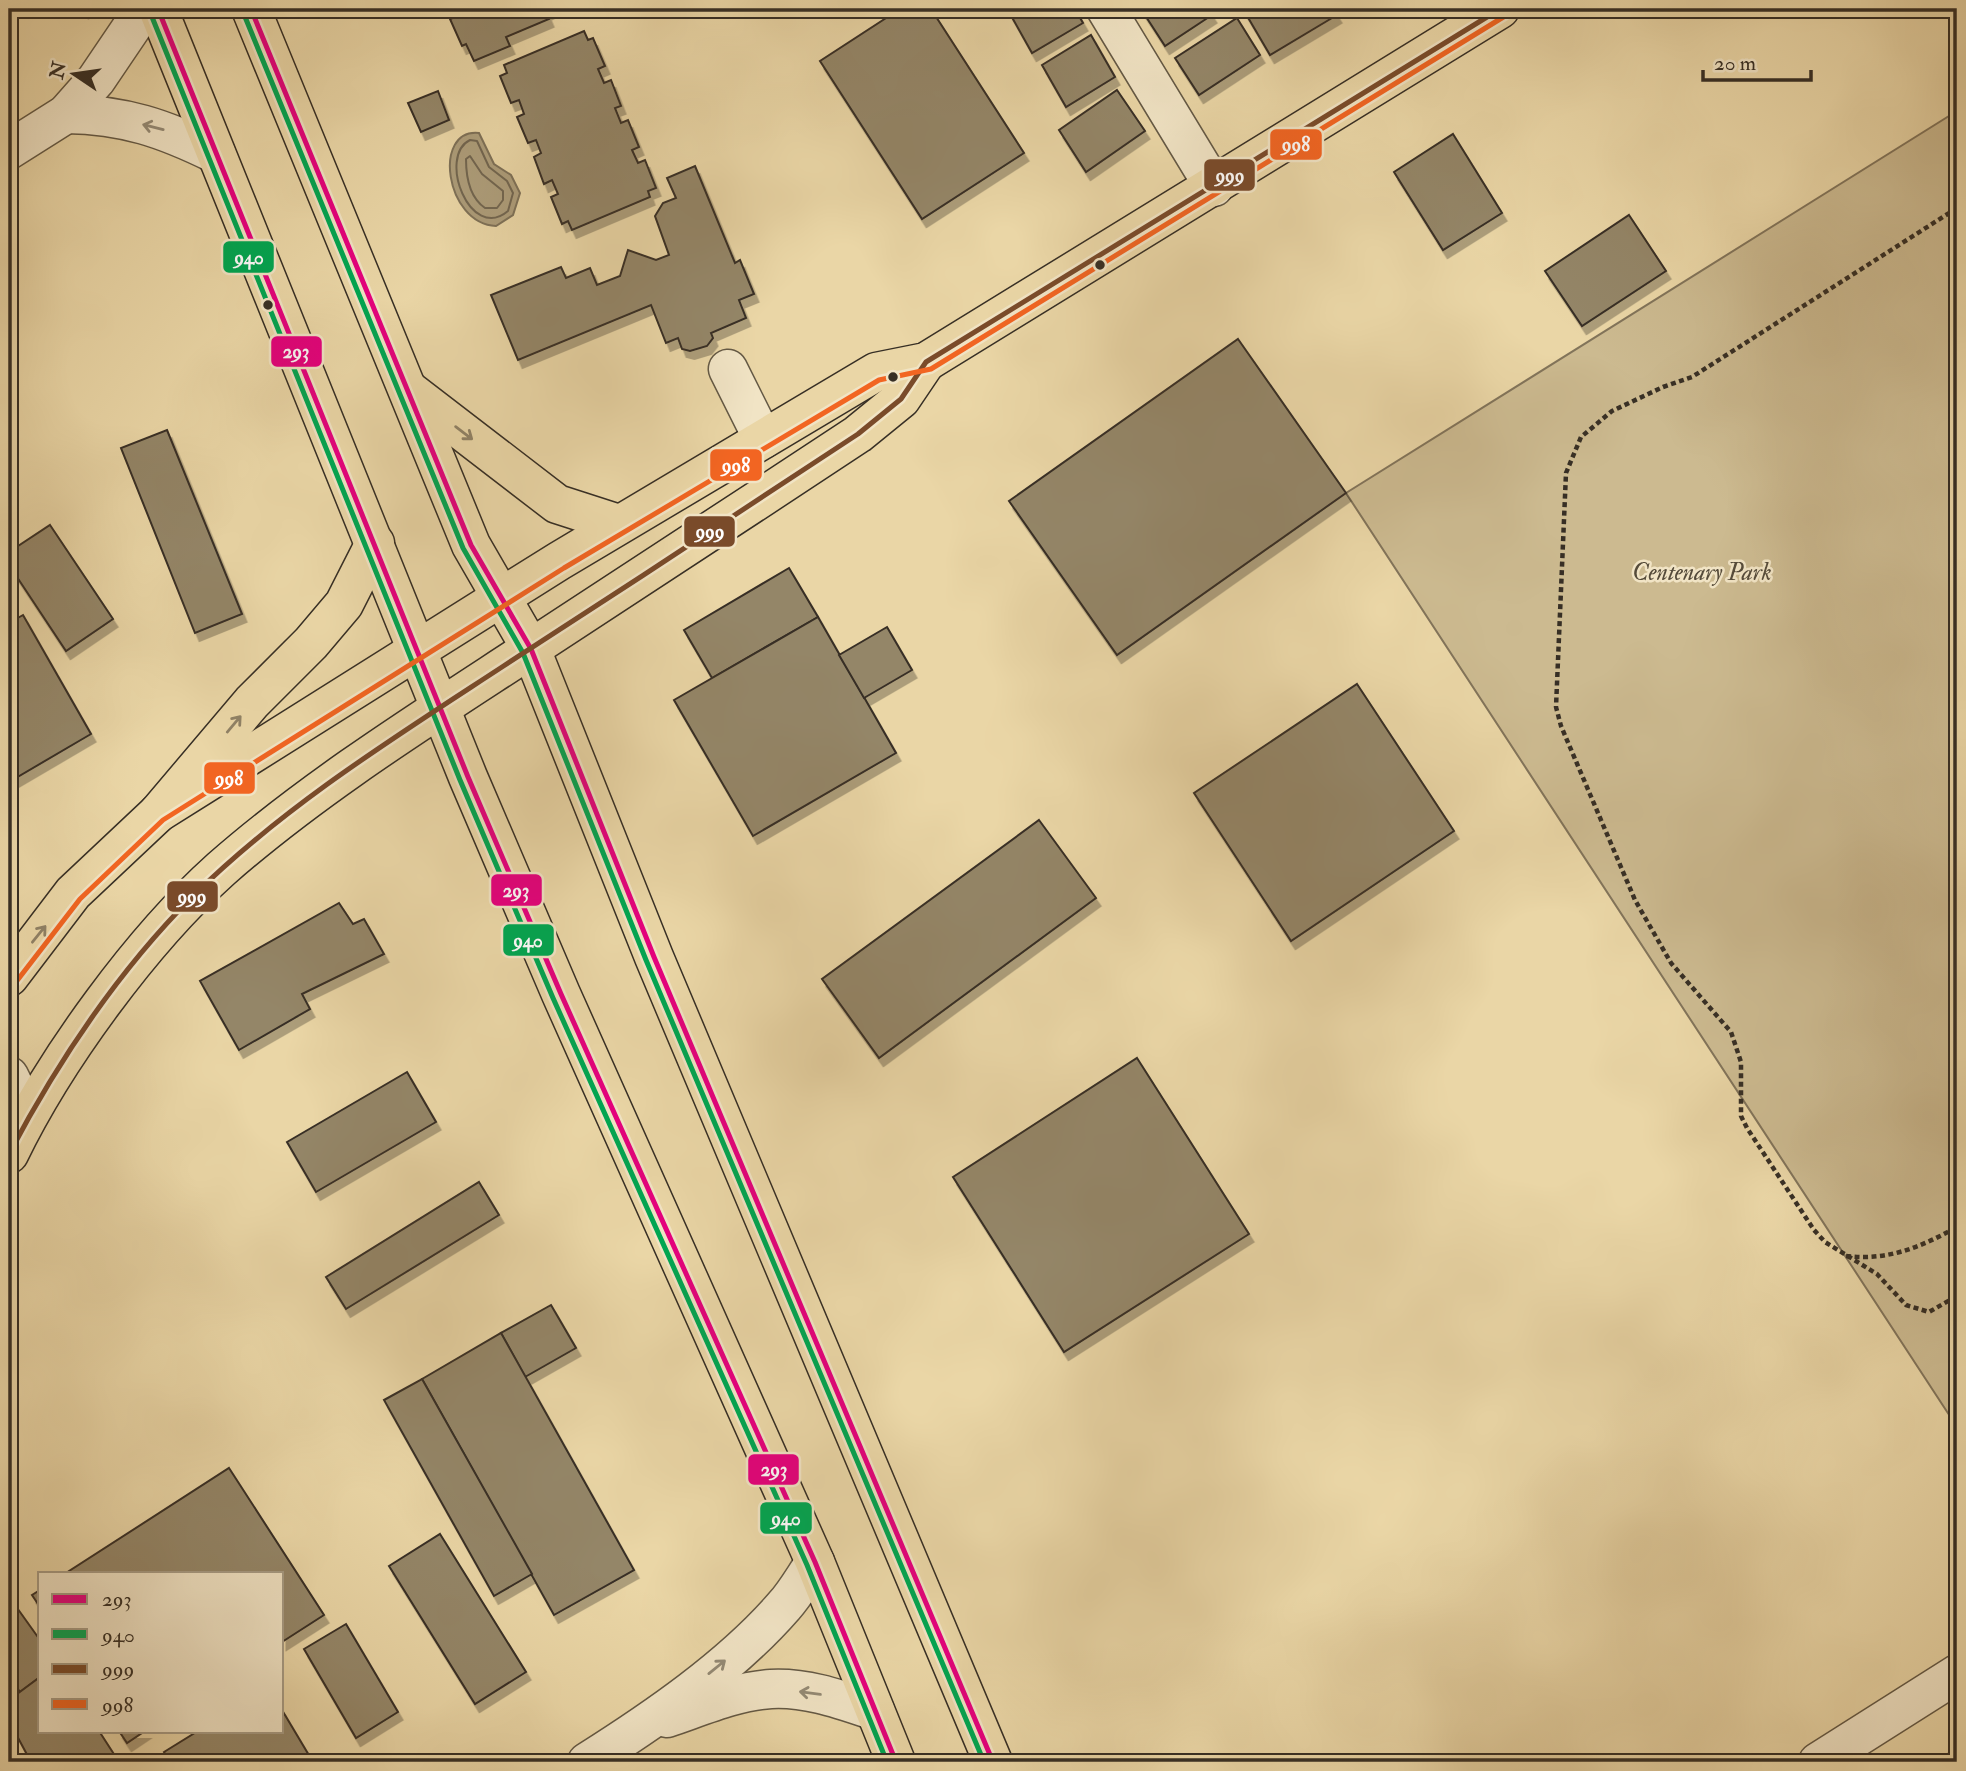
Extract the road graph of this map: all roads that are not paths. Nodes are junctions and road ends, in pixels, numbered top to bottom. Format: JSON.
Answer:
{"nodes":[{"id":1,"x":144,"y":9,"type":"edge"},
{"id":2,"x":158,"y":9,"type":"edge"},
{"id":3,"x":251,"y":9,"type":"edge"},
{"id":4,"x":1106,"y":9,"type":"edge"},
{"id":5,"x":1500,"y":9,"type":"edge"},
{"id":6,"x":66,"y":114,"type":"junction"},
{"id":7,"x":9,"y":150,"type":"edge"},
{"id":8,"x":216,"y":154,"type":"junction"},
{"id":9,"x":1214,"y":187,"type":"junction"},
{"id":10,"x":926,"y":362,"type":"junction"},
{"id":11,"x":728,"y":369,"type":"dead end"},
{"id":12,"x":410,"y":391,"type":"junction"},
{"id":13,"x":763,"y":439,"type":"junction"},
{"id":14,"x":620,"y":524,"type":"junction"},
{"id":15,"x":375,"y":543,"type":"junction"},
{"id":16,"x":500,"y":599,"type":"junction"},
{"id":17,"x":531,"y":649,"type":"junction"},
{"id":18,"x":419,"y":650,"type":"junction"},
{"id":19,"x":440,"y":708,"type":"junction"},
{"id":20,"x":158,"y":813,"type":"junction"},
{"id":21,"x":9,"y":977,"type":"edge"},
{"id":22,"x":9,"y":1076,"type":"edge"},
{"id":23,"x":18,"y":1114,"type":"edge"},
{"id":24,"x":9,"y":1154,"type":"edge"},
{"id":25,"x":815,"y":1562,"type":"junction"},
{"id":26,"x":1957,"y":1674,"type":"edge"},
{"id":27,"x":875,"y":1712,"type":"junction"},
{"id":28,"x":645,"y":1725,"type":"junction"},
{"id":29,"x":587,"y":1762,"type":"edge"},
{"id":30,"x":896,"y":1762,"type":"edge"},
{"id":31,"x":993,"y":1762,"type":"edge"},
{"id":32,"x":1818,"y":1762,"type":"edge"}],
"edges":[{"from":1,"to":6,"type":"street"},
{"from":2,"to":8,"type":"main road"},
{"from":3,"to":12,"type":"main road"},
{"from":4,"to":9,"type":"street"},
{"from":5,"to":9,"type":"main road"},
{"from":6,"to":7,"type":"street"},
{"from":8,"to":6,"type":"street","one_way":true},
{"from":8,"to":15,"type":"main road"},
{"from":9,"to":10,"type":"main road"},
{"from":10,"to":13,"type":"main road"},
{"from":10,"to":17,"type":"main road"},
{"from":11,"to":13,"type":"street"},
{"from":12,"to":14,"type":"main road","one_way":true},
{"from":12,"to":16,"type":"main road"},
{"from":13,"to":14,"type":"main road"},
{"from":14,"to":16,"type":"main road"},
{"from":15,"to":18,"type":"main road"},
{"from":20,"to":15,"type":"main road","one_way":true},
{"from":16,"to":17,"type":"main road"},
{"from":16,"to":18,"type":"main road"},
{"from":17,"to":19,"type":"main road"},
{"from":17,"to":31,"type":"main road"},
{"from":18,"to":19,"type":"main road"},
{"from":18,"to":20,"type":"main road"},
{"from":19,"to":23,"type":"main road"},
{"from":19,"to":25,"type":"main road"},
{"from":21,"to":20,"type":"main road","one_way":true},
{"from":22,"to":23,"type":"street"},
{"from":23,"to":24,"type":"main road"},
{"from":25,"to":27,"type":"main road"},
{"from":28,"to":25,"type":"street","one_way":true},
{"from":26,"to":32,"type":"street"},
{"from":27,"to":28,"type":"street","one_way":true},
{"from":27,"to":30,"type":"main road"},
{"from":28,"to":29,"type":"street"}]}
